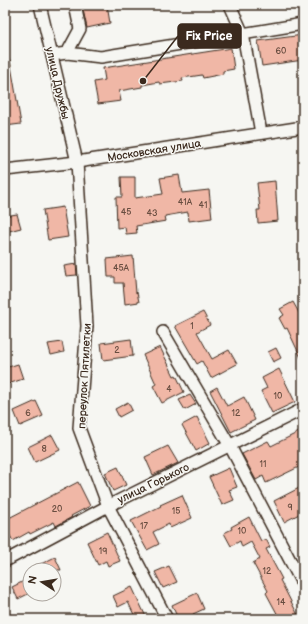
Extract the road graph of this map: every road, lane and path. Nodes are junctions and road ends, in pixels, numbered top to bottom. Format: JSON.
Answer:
{"nodes":[{"id":1,"x":40,"y":5,"type":"edge"},
{"id":2,"x":75,"y":5,"type":"edge"},
{"id":3,"x":230,"y":5,"type":"edge"},
{"id":4,"x":303,"y":24,"type":"edge"},
{"id":5,"x":243,"y":34,"type":"junction"},
{"id":6,"x":68,"y":53,"type":"junction"},
{"id":7,"x":52,"y":55,"type":"junction"},
{"id":8,"x":303,"y":127,"type":"edge"},
{"id":9,"x":261,"y":133,"type":"junction"},
{"id":10,"x":76,"y":162,"type":"junction"},
{"id":11,"x":5,"y":170,"type":"edge"},
{"id":12,"x":163,"y":332,"type":"dead end"},
{"id":13,"x":303,"y":409,"type":"edge"},
{"id":14,"x":230,"y":446,"type":"junction"},
{"id":15,"x":108,"y":506,"type":"junction"},
{"id":16,"x":5,"y":560,"type":"edge"},
{"id":17,"x":303,"y":585,"type":"edge"},
{"id":18,"x":167,"y":619,"type":"edge"}],
"edges":[{"from":1,"to":7,"type":"street","name":"улица Дружбы"},
{"from":2,"to":6,"type":"street"},
{"from":3,"to":5,"type":"street"},
{"from":4,"to":5,"type":"street"},
{"from":5,"to":6,"type":"street"},
{"from":5,"to":9,"type":"street"},
{"from":6,"to":7,"type":"street"},
{"from":7,"to":10,"type":"street","name":"улица Дружбы"},
{"from":8,"to":9,"type":"street","name":"Московская улица"},
{"from":9,"to":10,"type":"street","name":"Московская улица"},
{"from":10,"to":11,"type":"street","name":"Московская улица"},
{"from":10,"to":15,"type":"street","name":"переулок Пятилетки"},
{"from":12,"to":14,"type":"street"},
{"from":13,"to":14,"type":"street","name":"улица Горького"},
{"from":14,"to":15,"type":"street","name":"улица Горького"},
{"from":14,"to":17,"type":"street"},
{"from":15,"to":16,"type":"street","name":"улица Горького"},
{"from":15,"to":18,"type":"street","name":"переулок Пятилетки"}]}
